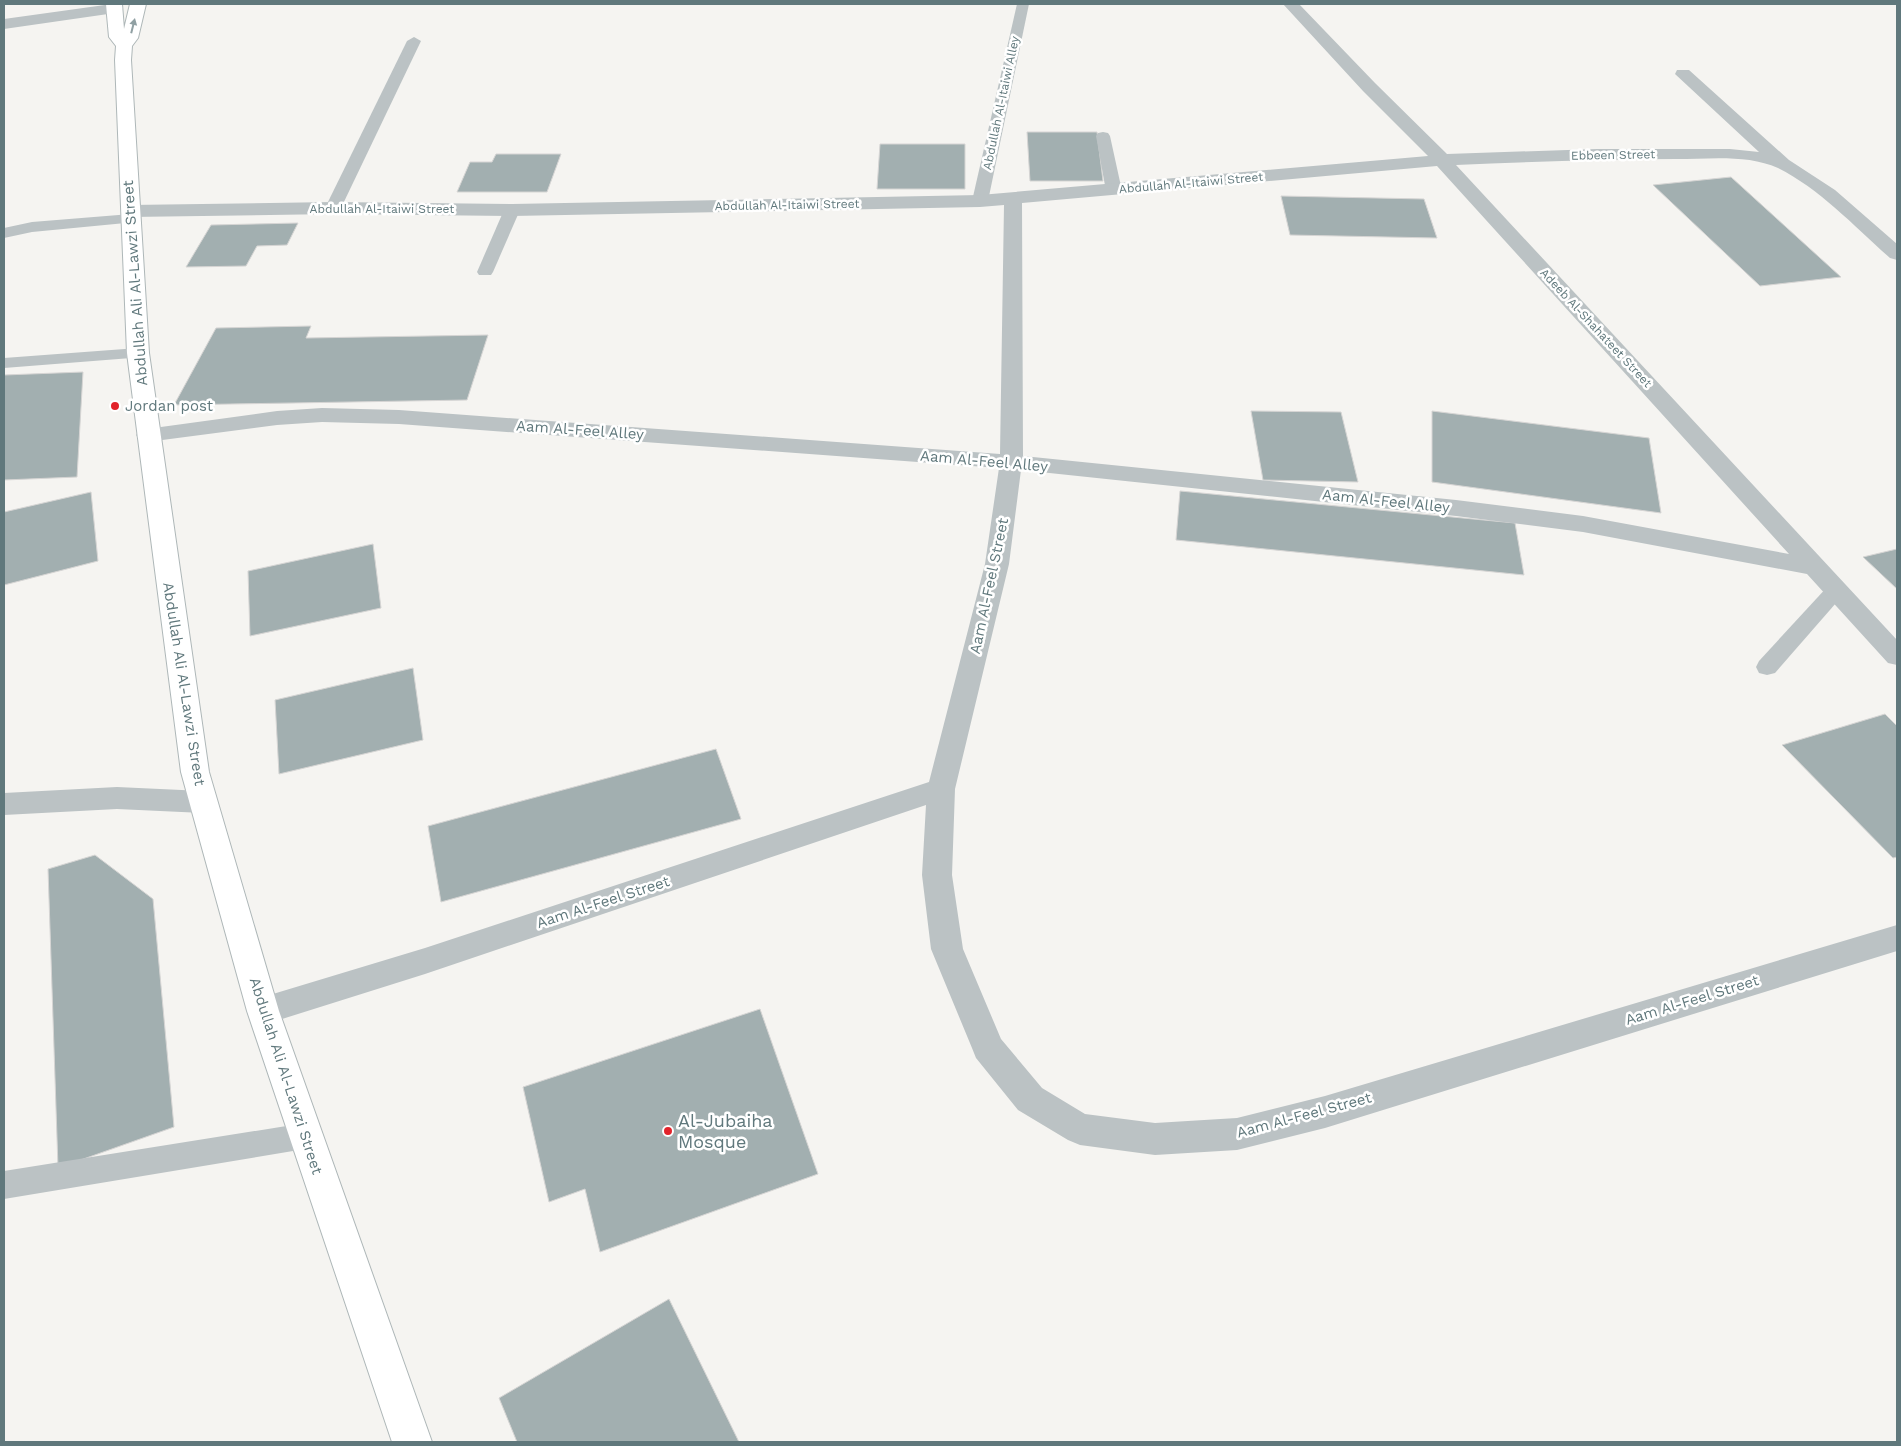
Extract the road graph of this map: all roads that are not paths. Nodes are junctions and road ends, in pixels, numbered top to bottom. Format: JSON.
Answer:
{"nodes":[{"id":1,"x":138,"y":4,"type":"edge"},
{"id":2,"x":1023,"y":4,"type":"edge"},
{"id":3,"x":1291,"y":4,"type":"edge"},
{"id":4,"x":115,"y":6,"type":"edge"},
{"id":5,"x":4,"y":24,"type":"edge"},
{"id":6,"x":414,"y":41,"type":"dead end"},
{"id":7,"x":124,"y":45,"type":"junction"},
{"id":8,"x":1683,"y":74,"type":"dead end"},
{"id":9,"x":1103,"y":136,"type":"dead end"},
{"id":10,"x":1442,"y":160,"type":"junction"},
{"id":11,"x":1783,"y":164,"type":"junction"},
{"id":12,"x":1114,"y":191,"type":"junction"},
{"id":13,"x":1014,"y":200,"type":"junction"},
{"id":14,"x":980,"y":202,"type":"junction"},
{"id":15,"x":333,"y":208,"type":"junction"},
{"id":16,"x":512,"y":210,"type":"junction"},
{"id":17,"x":131,"y":215,"type":"junction"},
{"id":18,"x":4,"y":233,"type":"edge"},
{"id":19,"x":1897,"y":254,"type":"edge"},
{"id":20,"x":485,"y":272,"type":"dead end"},
{"id":21,"x":138,"y":353,"type":"junction"},
{"id":22,"x":4,"y":363,"type":"edge"},
{"id":23,"x":147,"y":435,"type":"junction"},
{"id":24,"x":1011,"y":462,"type":"junction"},
{"id":25,"x":1815,"y":567,"type":"junction"},
{"id":26,"x":1836,"y":590,"type":"junction"},
{"id":27,"x":1897,"y":656,"type":"edge"},
{"id":28,"x":1767,"y":667,"type":"dead end"},
{"id":29,"x":941,"y":789,"type":"junction"},
{"id":30,"x":204,"y":802,"type":"junction"},
{"id":31,"x":4,"y":804,"type":"edge"},
{"id":32,"x":1897,"y":938,"type":"edge"},
{"id":33,"x":263,"y":1011,"type":"junction"},
{"id":34,"x":304,"y":1136,"type":"junction"},
{"id":35,"x":4,"y":1186,"type":"edge"},
{"id":36,"x":412,"y":1442,"type":"edge"}],
"edges":[{"from":7,"to":1,"type":"street","name":"Abdullah Ali Al-Lawzi Street","one_way":true},
{"from":2,"to":14,"type":"lane","name":"Abdullah Al-Itaiwi Alley"},
{"from":3,"to":10,"type":"street","name":"Adeeb Al-Shahateet Street"},
{"from":4,"to":5,"type":"street"},
{"from":4,"to":7,"type":"street","name":"Abdullah Ali Al-Lawzi Street"},
{"from":6,"to":15,"type":"lane"},
{"from":7,"to":17,"type":"street","name":"Abdullah Ali Al-Lawzi Street"},
{"from":8,"to":11,"type":"street","name":"Ebbeen Street"},
{"from":9,"to":12,"type":"lane"},
{"from":10,"to":11,"type":"street","name":"Ebbeen Street"},
{"from":10,"to":12,"type":"street","name":"Abdullah Al-Itaiwi Street"},
{"from":10,"to":25,"type":"street","name":"Adeeb Al-Shahateet Street"},
{"from":11,"to":19,"type":"street","name":"Ebbeen Street"},
{"from":12,"to":13,"type":"street","name":"Abdullah Al-Itaiwi Street"},
{"from":13,"to":14,"type":"street","name":"Abdullah Al-Itaiwi Street"},
{"from":13,"to":24,"type":"street","name":"Aam Al-Feel Street"},
{"from":14,"to":16,"type":"street","name":"Abdullah Al-Itaiwi Street"},
{"from":15,"to":16,"type":"street","name":"Abdullah Al-Itaiwi Street"},
{"from":15,"to":17,"type":"street","name":"Abdullah Al-Itaiwi Street"},
{"from":16,"to":20,"type":"lane"},
{"from":17,"to":18,"type":"lane"},
{"from":17,"to":21,"type":"street","name":"Abdullah Ali Al-Lawzi Street"},
{"from":21,"to":22,"type":"lane"},
{"from":21,"to":23,"type":"street","name":"Abdullah Ali Al-Lawzi Street"},
{"from":23,"to":24,"type":"street","name":"Aam Al-Feel Alley"},
{"from":23,"to":30,"type":"street","name":"Abdullah Ali Al-Lawzi Street"},
{"from":24,"to":25,"type":"street","name":"Aam Al-Feel Alley"},
{"from":24,"to":29,"type":"street","name":"Aam Al-Feel Street"},
{"from":25,"to":26,"type":"street","name":"Adeeb Al-Shahateet Street"},
{"from":26,"to":27,"type":"street","name":"Adeeb Al-Shahateet Street"},
{"from":26,"to":28,"type":"lane"},
{"from":29,"to":32,"type":"street","name":"Aam Al-Feel Street"},
{"from":29,"to":33,"type":"street","name":"Aam Al-Feel Street"},
{"from":30,"to":31,"type":"street"},
{"from":30,"to":33,"type":"street","name":"Abdullah Ali Al-Lawzi Street"},
{"from":33,"to":34,"type":"street","name":"Abdullah Ali Al-Lawzi Street"},
{"from":34,"to":35,"type":"lane"},
{"from":34,"to":36,"type":"street","name":"Abdullah Ali Al-Lawzi Street"}]}
